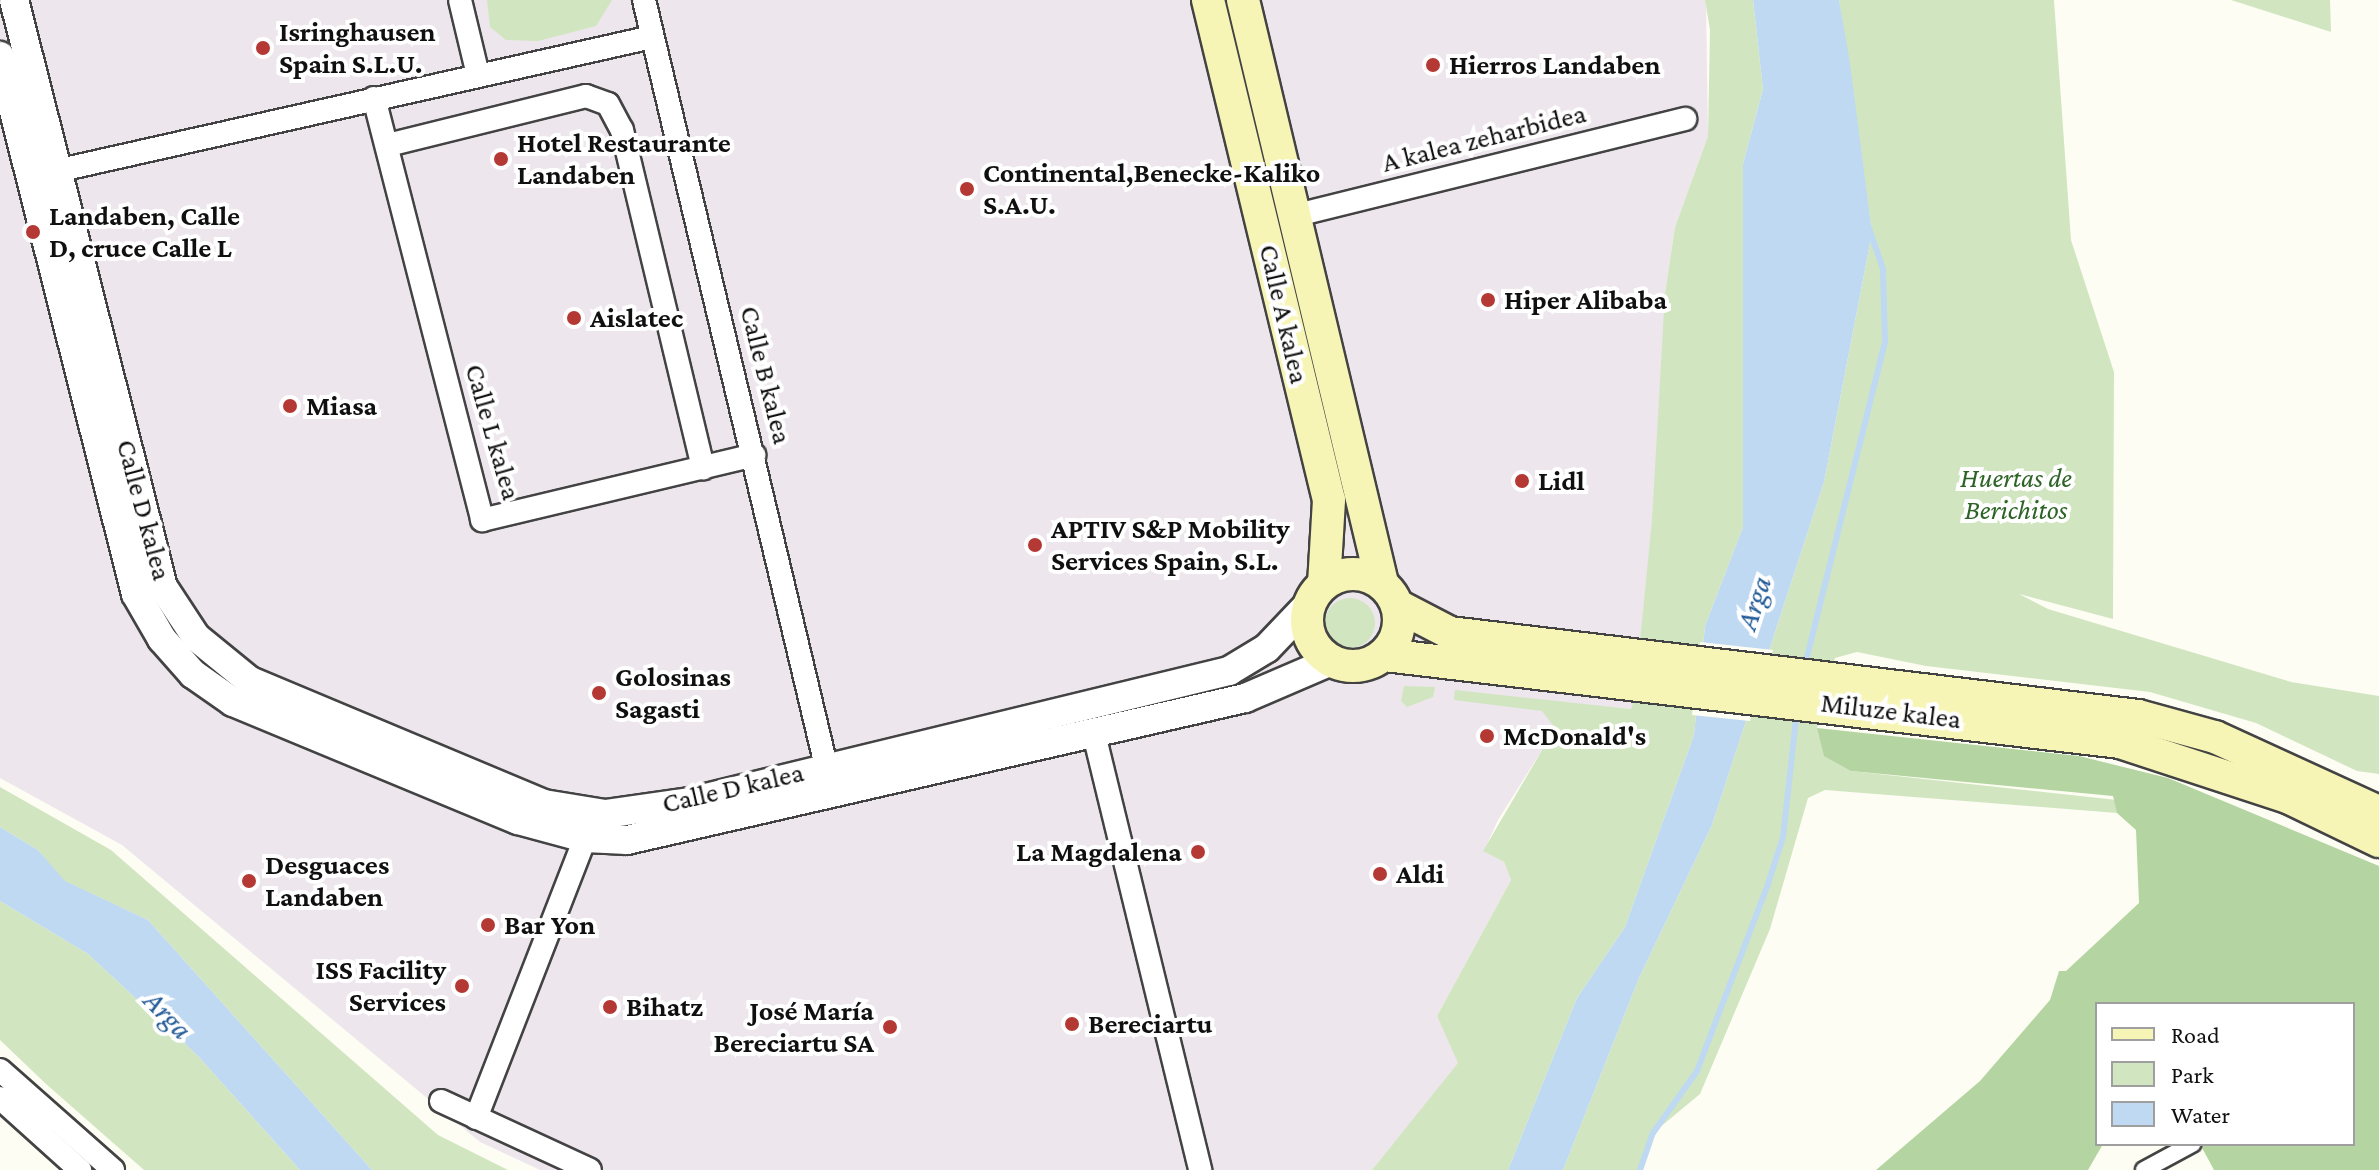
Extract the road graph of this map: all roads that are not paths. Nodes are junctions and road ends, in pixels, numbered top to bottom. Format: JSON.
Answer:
{"nodes":[{"id":1,"x":14,"y":0,"type":"edge"},
{"id":2,"x":460,"y":0,"type":"edge"},
{"id":3,"x":644,"y":0,"type":"edge"},
{"id":4,"x":1208,"y":0,"type":"edge"},
{"id":5,"x":1243,"y":0,"type":"edge"},
{"id":6,"x":652,"y":37,"type":"junction"},
{"id":7,"x":1,"y":61,"type":"edge"},
{"id":8,"x":478,"y":75,"type":"junction"},
{"id":9,"x":374,"y":98,"type":"junction"},
{"id":10,"x":1685,"y":119,"type":"dead end"},
{"id":11,"x":388,"y":145,"type":"junction"},
{"id":12,"x":56,"y":171,"type":"junction"},
{"id":13,"x":1297,"y":215,"type":"junction"},
{"id":14,"x":60,"y":296,"type":"junction"},
{"id":15,"x":754,"y":455,"type":"junction"},
{"id":16,"x":703,"y":468,"type":"junction"},
{"id":17,"x":1315,"y":594,"type":"junction"},
{"id":18,"x":1390,"y":594,"type":"junction"},
{"id":19,"x":1385,"y":655,"type":"junction"},
{"id":20,"x":1329,"y":662,"type":"junction"},
{"id":21,"x":1638,"y":668,"type":"junction"},
{"id":22,"x":1837,"y":691,"type":"junction"},
{"id":23,"x":1094,"y":734,"type":"junction"},
{"id":24,"x":826,"y":766,"type":"junction"},
{"id":25,"x":922,"y":775,"type":"junction"},
{"id":26,"x":2372,"y":804,"type":"edge"},
{"id":27,"x":775,"y":810,"type":"junction"},
{"id":28,"x":585,"y":838,"type":"junction"},
{"id":29,"x":2379,"y":841,"type":"edge"},
{"id":30,"x":0,"y":1070,"type":"edge"},
{"id":31,"x":0,"y":1098,"type":"edge"},
{"id":32,"x":441,"y":1101,"type":"dead end"},
{"id":33,"x":476,"y":1118,"type":"junction"},
{"id":34,"x":2188,"y":1146,"type":"edge"},
{"id":35,"x":80,"y":1170,"type":"edge"},
{"id":36,"x":113,"y":1170,"type":"edge"},
{"id":37,"x":590,"y":1170,"type":"edge"},
{"id":38,"x":1200,"y":1170,"type":"edge"},
{"id":39,"x":2144,"y":1170,"type":"edge"}],
"edges":[{"from":1,"to":12,"type":"street","name":"Calle D kalea"},
{"from":2,"to":8,"type":"street"},
{"from":3,"to":6,"type":"street","name":"Calle B kalea"},
{"from":4,"to":17,"type":"main road","name":"Calle A kalea"},
{"from":5,"to":13,"type":"main road"},
{"from":6,"to":8,"type":"street"},
{"from":6,"to":15,"type":"street","name":"Calle B kalea"},
{"from":7,"to":12,"type":"street"},
{"from":7,"to":14,"type":"street","name":"Calle D kalea"},
{"from":8,"to":9,"type":"street"},
{"from":9,"to":11,"type":"street","name":"Calle L kalea"},
{"from":9,"to":12,"type":"street"},
{"from":10,"to":13,"type":"street","name":"A kalea zeharbidea"},
{"from":11,"to":16,"type":"street"},
{"from":11,"to":16,"type":"street","name":"Calle L kalea"},
{"from":12,"to":14,"type":"street"},
{"from":12,"to":24,"type":"street","name":"Calle D kalea"},
{"from":13,"to":18,"type":"main road"},
{"from":14,"to":28,"type":"street","name":"Calle D kalea"},
{"from":15,"to":16,"type":"street","name":"Calle L kalea"},
{"from":15,"to":24,"type":"street","name":"Calle B kalea"},
{"from":17,"to":18,"type":"main road"},
{"from":17,"to":20,"type":"main road"},
{"from":17,"to":24,"type":"street"},
{"from":18,"to":19,"type":"main road"},
{"from":18,"to":21,"type":"main road","name":"Miluze kalea"},
{"from":19,"to":20,"type":"main road"},
{"from":19,"to":21,"type":"main road","name":"Miluze kalea"},
{"from":20,"to":23,"type":"street"},
{"from":21,"to":22,"type":"main road","name":"Miluze kalea"},
{"from":22,"to":26,"type":"main road","name":"Miluze kalea"},
{"from":22,"to":29,"type":"main road","name":"Miluze kalea"},
{"from":23,"to":25,"type":"street"},
{"from":23,"to":38,"type":"street"},
{"from":24,"to":25,"type":"street"},
{"from":24,"to":27,"type":"street"},
{"from":25,"to":27,"type":"street","name":"Calle D kalea"},
{"from":27,"to":28,"type":"street","name":"Calle D kalea"},
{"from":28,"to":33,"type":"street"},
{"from":30,"to":36,"type":"street"},
{"from":31,"to":35,"type":"street"},
{"from":32,"to":33,"type":"street"},
{"from":33,"to":37,"type":"street"},
{"from":34,"to":39,"type":"street"}]}
